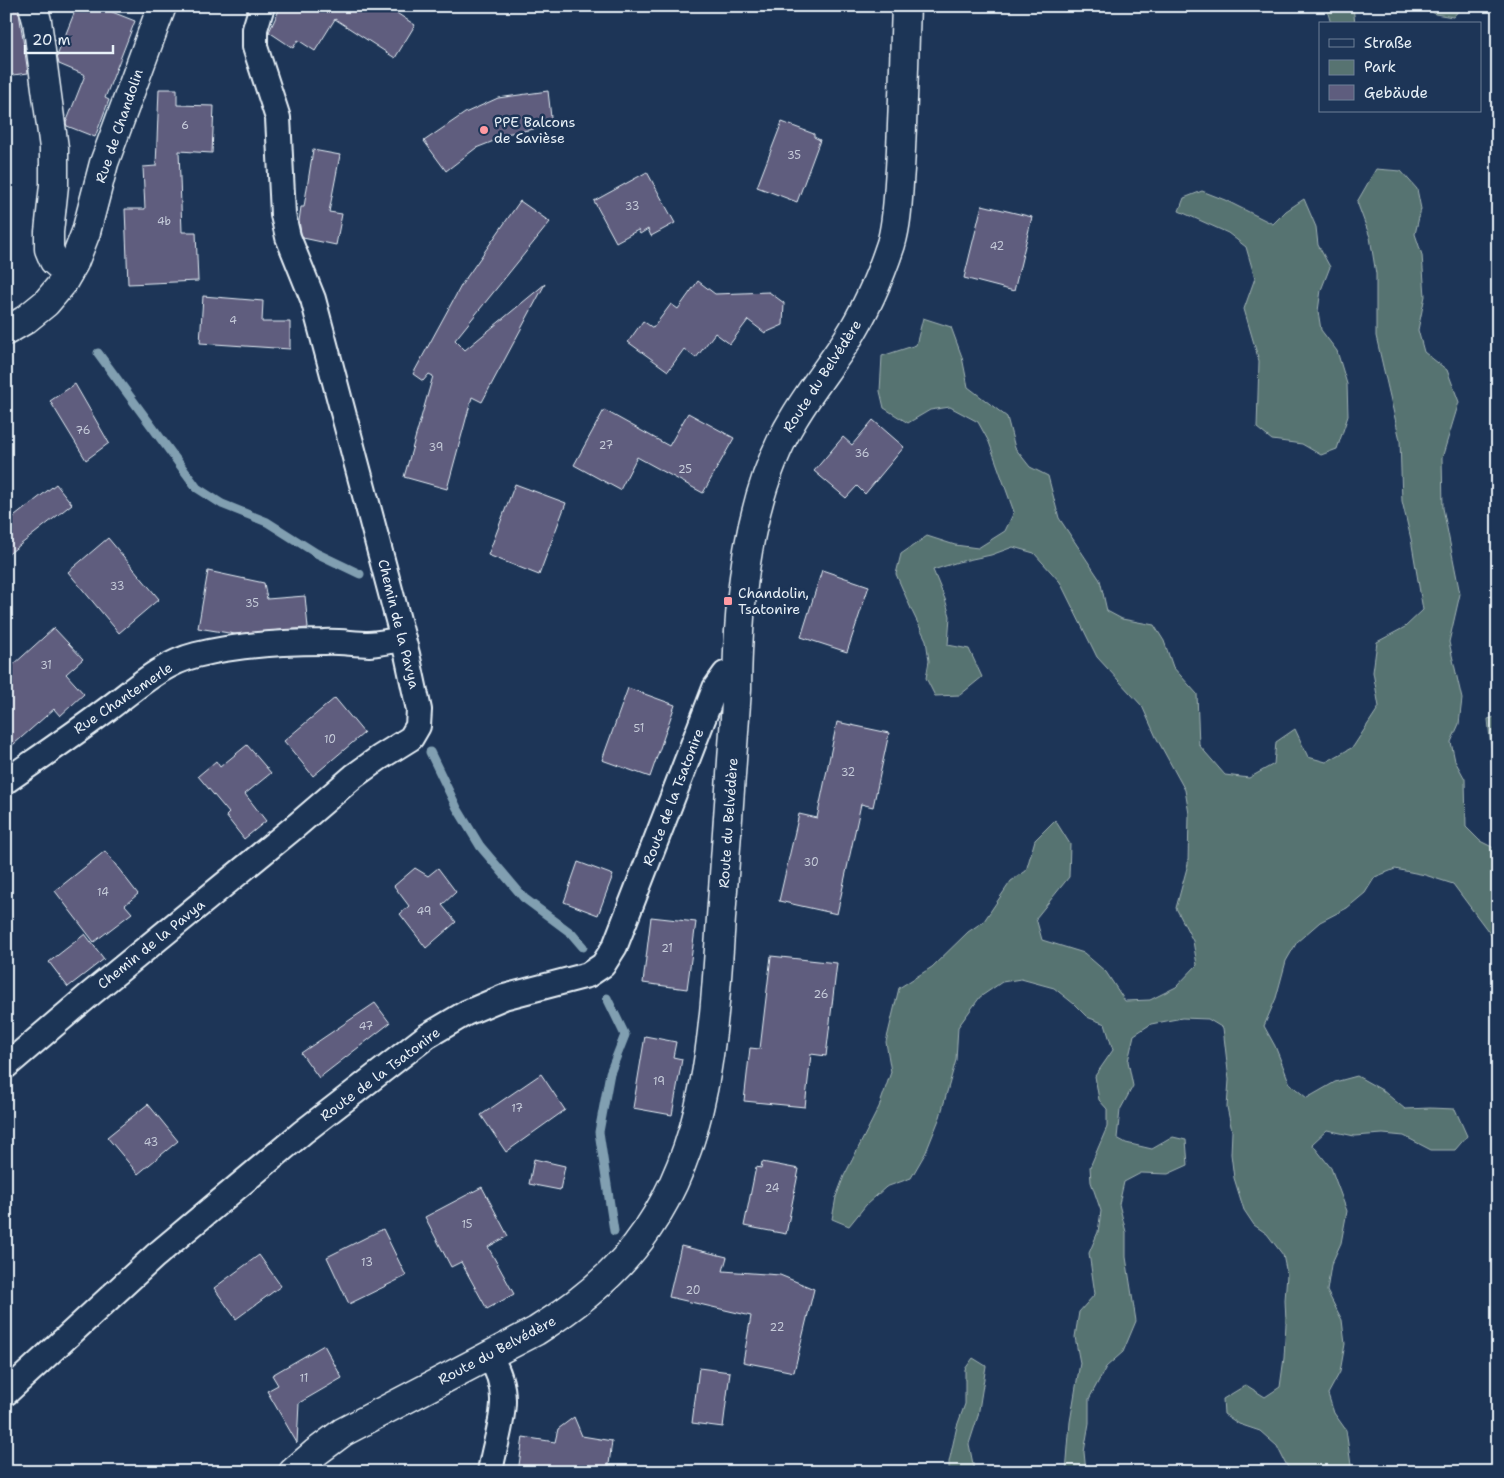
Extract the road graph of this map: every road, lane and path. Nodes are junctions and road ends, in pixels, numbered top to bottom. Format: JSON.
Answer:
{"nodes":[{"id":1,"x":33,"y":6,"type":"edge"},
{"id":2,"x":162,"y":6,"type":"edge"},
{"id":3,"x":262,"y":6,"type":"edge"},
{"id":4,"x":906,"y":6,"type":"edge"},
{"id":5,"x":68,"y":273,"type":"junction"},
{"id":6,"x":6,"y":331,"type":"edge"},
{"id":7,"x":403,"y":639,"type":"junction"},
{"id":8,"x":737,"y":674,"type":"junction"},
{"id":9,"x":6,"y":781,"type":"edge"},
{"id":10,"x":6,"y":1066,"type":"edge"},
{"id":11,"x":489,"y":1356,"type":"junction"},
{"id":12,"x":6,"y":1393,"type":"edge"},
{"id":13,"x":293,"y":1472,"type":"edge"},
{"id":14,"x":490,"y":1472,"type":"edge"}],
"edges":[{"from":1,"to":5,"type":"street"},
{"from":2,"to":5,"type":"street","name":"Rue de Chandolin"},
{"from":3,"to":7,"type":"street","name":"Chemin de la Pavya"},
{"from":4,"to":8,"type":"street","name":"Route du Belvédère"},
{"from":5,"to":6,"type":"street","name":"Rue de Chandolin"},
{"from":7,"to":9,"type":"street","name":"Rue Chantemerle"},
{"from":7,"to":10,"type":"street","name":"Chemin de la Pavya"},
{"from":8,"to":11,"type":"street","name":"Route du Belvédère"},
{"from":8,"to":12,"type":"street","name":"Route de la Tsatonire"},
{"from":11,"to":13,"type":"street","name":"Route du Belvédère"},
{"from":11,"to":14,"type":"street"}]}
